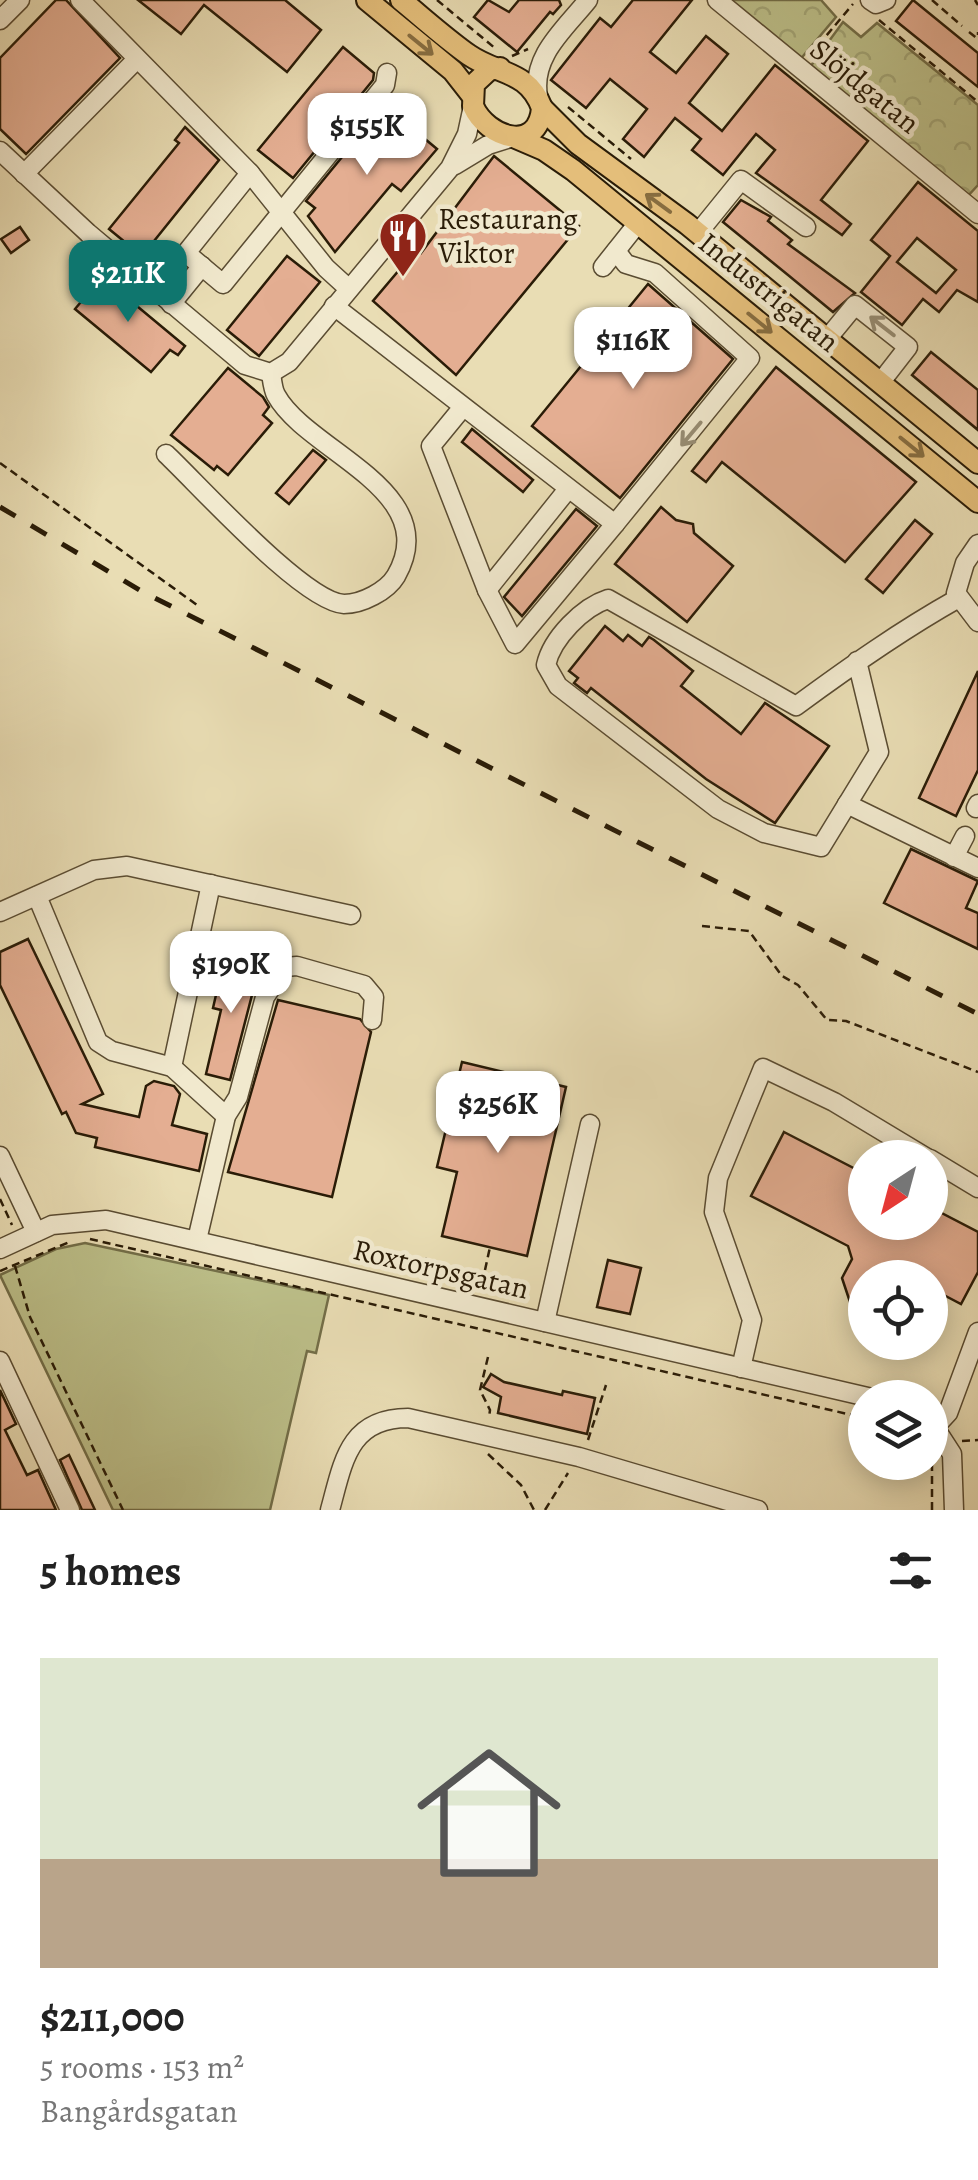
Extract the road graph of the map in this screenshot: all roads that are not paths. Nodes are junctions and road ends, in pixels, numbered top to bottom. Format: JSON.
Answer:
{"nodes":[{"id":1,"x":20,"y":0,"type":"edge"},
{"id":2,"x":80,"y":0,"type":"edge"},
{"id":3,"x":367,"y":0,"type":"edge"},
{"id":4,"x":401,"y":0,"type":"edge"},
{"id":5,"x":588,"y":0,"type":"edge"},
{"id":6,"x":717,"y":0,"type":"edge"},
{"id":7,"x":886,"y":0,"type":"edge"},
{"id":8,"x":418,"y":8,"type":"edge"},
{"id":9,"x":874,"y":9,"type":"edge"},
{"id":10,"x":0,"y":20,"type":"edge"},
{"id":11,"x":541,"y":58,"type":"junction"},
{"id":12,"x":137,"y":59,"type":"junction"},
{"id":13,"x":503,"y":69,"type":"junction"},
{"id":14,"x":387,"y":73,"type":"dead end"},
{"id":15,"x":472,"y":100,"type":"junction"},
{"id":16,"x":540,"y":102,"type":"junction"},
{"id":17,"x":513,"y":138,"type":"junction"},
{"id":18,"x":0,"y":150,"type":"edge"},
{"id":19,"x":450,"y":168,"type":"junction"},
{"id":20,"x":250,"y":173,"type":"junction"},
{"id":21,"x":24,"y":174,"type":"junction"},
{"id":22,"x":282,"y":211,"type":"junction"},
{"id":23,"x":978,"y":214,"type":"edge"},
{"id":24,"x":638,"y":224,"type":"junction"},
{"id":25,"x":806,"y":227,"type":"dead end"},
{"id":26,"x":698,"y":233,"type":"junction"},
{"id":27,"x":616,"y":251,"type":"junction"},
{"id":28,"x":202,"y":266,"type":"junction"},
{"id":29,"x":603,"y":267,"type":"dead end"},
{"id":30,"x":350,"y":289,"type":"junction"},
{"id":31,"x":171,"y":304,"type":"junction"},
{"id":32,"x":334,"y":306,"type":"junction"},
{"id":33,"x":827,"y":340,"type":"junction"},
{"id":34,"x":271,"y":373,"type":"junction"},
{"id":35,"x":880,"y":382,"type":"junction"},
{"id":36,"x":463,"y":406,"type":"junction"},
{"id":37,"x":166,"y":454,"type":"dead end"},
{"id":38,"x":978,"y":463,"type":"edge"},
{"id":39,"x":568,"y":489,"type":"junction"},
{"id":40,"x":978,"y":502,"type":"edge"},
{"id":41,"x":615,"y":524,"type":"junction"},
{"id":42,"x":978,"y":544,"type":"edge"},
{"id":43,"x":486,"y":590,"type":"junction"},
{"id":44,"x":957,"y":599,"type":"junction"},
{"id":45,"x":978,"y":622,"type":"edge"},
{"id":46,"x":857,"y":661,"type":"junction"},
{"id":47,"x":847,"y":804,"type":"junction"},
{"id":48,"x":965,"y":836,"type":"dead end"},
{"id":49,"x":954,"y":857,"type":"junction"},
{"id":50,"x":978,"y":868,"type":"edge"},
{"id":51,"x":211,"y":884,"type":"junction"},
{"id":52,"x":37,"y":896,"type":"junction"},
{"id":53,"x":0,"y":912,"type":"edge"},
{"id":54,"x":351,"y":914,"type":"dead end"},
{"id":55,"x":372,"y":1020,"type":"dead end"},
{"id":56,"x":172,"y":1066,"type":"junction"},
{"id":57,"x":226,"y":1116,"type":"junction"},
{"id":58,"x":590,"y":1124,"type":"dead end"},
{"id":59,"x":898,"y":1140,"type":"edge"},
{"id":60,"x":0,"y":1156,"type":"edge"},
{"id":61,"x":948,"y":1170,"type":"edge"},
{"id":62,"x":978,"y":1188,"type":"edge"},
{"id":63,"x":36,"y":1232,"type":"junction"},
{"id":64,"x":197,"y":1240,"type":"junction"},
{"id":65,"x":0,"y":1249,"type":"edge"},
{"id":66,"x":546,"y":1322,"type":"junction"},
{"id":67,"x":978,"y":1332,"type":"edge"},
{"id":68,"x":0,"y":1362,"type":"edge"},
{"id":69,"x":741,"y":1368,"type":"junction"},
{"id":70,"x":848,"y":1393,"type":"edge"},
{"id":71,"x":948,"y":1413,"type":"edge"},
{"id":72,"x":948,"y":1447,"type":"edge"},
{"id":73,"x":70,"y":1510,"type":"edge"},
{"id":74,"x":330,"y":1510,"type":"edge"},
{"id":75,"x":758,"y":1510,"type":"edge"},
{"id":76,"x":954,"y":1510,"type":"edge"}],
"edges":[{"from":1,"to":10,"type":"street"},
{"from":2,"to":12,"type":"street"},
{"from":3,"to":15,"type":"main road","one_way":true},
{"from":4,"to":8,"type":"main road"},
{"from":5,"to":11,"type":"street"},
{"from":6,"to":23,"type":"street","name":"Slöjdgatan"},
{"from":7,"to":9,"type":"street"},
{"from":8,"to":13,"type":"main road"},
{"from":11,"to":13,"type":"street"},
{"from":11,"to":16,"type":"street"},
{"from":12,"to":20,"type":"street"},
{"from":12,"to":21,"type":"street"},
{"from":13,"to":15,"type":"main road"},
{"from":13,"to":16,"type":"main road"},
{"from":14,"to":22,"type":"street"},
{"from":15,"to":17,"type":"main road"},
{"from":15,"to":19,"type":"street"},
{"from":16,"to":17,"type":"main road"},
{"from":26,"to":16,"type":"main road","name":"Industrigatan","one_way":true},
{"from":17,"to":19,"type":"street"},
{"from":17,"to":24,"type":"main road","name":"Industrigatan"},
{"from":18,"to":21,"type":"street"},
{"from":19,"to":30,"type":"street"},
{"from":20,"to":22,"type":"street"},
{"from":20,"to":28,"type":"street"},
{"from":21,"to":31,"type":"street"},
{"from":22,"to":28,"type":"street"},
{"from":22,"to":30,"type":"street"},
{"from":24,"to":27,"type":"street"},
{"from":24,"to":40,"type":"main road","name":"Industrigatan","one_way":true},
{"from":25,"to":26,"type":"street"},
{"from":26,"to":33,"type":"main road","name":"Industrigatan"},
{"from":27,"to":29,"type":"street"},
{"from":27,"to":41,"type":"street","one_way":true},
{"from":28,"to":31,"type":"street"},
{"from":30,"to":32,"type":"street"},
{"from":31,"to":34,"type":"street"},
{"from":32,"to":34,"type":"street"},
{"from":32,"to":36,"type":"street"},
{"from":33,"to":35,"type":"main road","name":"Industrigatan"},
{"from":35,"to":33,"type":"street","one_way":true},
{"from":34,"to":37,"type":"street"},
{"from":35,"to":38,"type":"main road","name":"Industrigatan"},
{"from":36,"to":39,"type":"street"},
{"from":36,"to":43,"type":"street"},
{"from":39,"to":41,"type":"street"},
{"from":39,"to":43,"type":"street"},
{"from":41,"to":43,"type":"street"},
{"from":42,"to":44,"type":"street"},
{"from":44,"to":45,"type":"street"},
{"from":44,"to":46,"type":"street"},
{"from":46,"to":47,"type":"street"},
{"from":46,"to":47,"type":"street"},
{"from":47,"to":49,"type":"street"},
{"from":48,"to":49,"type":"street"},
{"from":49,"to":50,"type":"street"},
{"from":51,"to":52,"type":"street"},
{"from":51,"to":54,"type":"street"},
{"from":51,"to":56,"type":"street"},
{"from":52,"to":53,"type":"street"},
{"from":52,"to":56,"type":"street"},
{"from":55,"to":57,"type":"street"},
{"from":56,"to":57,"type":"street"},
{"from":57,"to":64,"type":"street"},
{"from":58,"to":66,"type":"street"},
{"from":59,"to":69,"type":"street"},
{"from":60,"to":63,"type":"street"},
{"from":61,"to":62,"type":"street"},
{"from":63,"to":64,"type":"street","name":"Roxtorpsgatan"},
{"from":63,"to":65,"type":"street","name":"Roxtorpsgatan"},
{"from":64,"to":66,"type":"street","name":"Roxtorpsgatan"},
{"from":66,"to":69,"type":"street","name":"Roxtorpsgatan"},
{"from":67,"to":71,"type":"street"},
{"from":68,"to":73,"type":"street"},
{"from":69,"to":70,"type":"street","name":"Roxtorpsgatan"},
{"from":72,"to":76,"type":"street"},
{"from":74,"to":75,"type":"street"}]}
